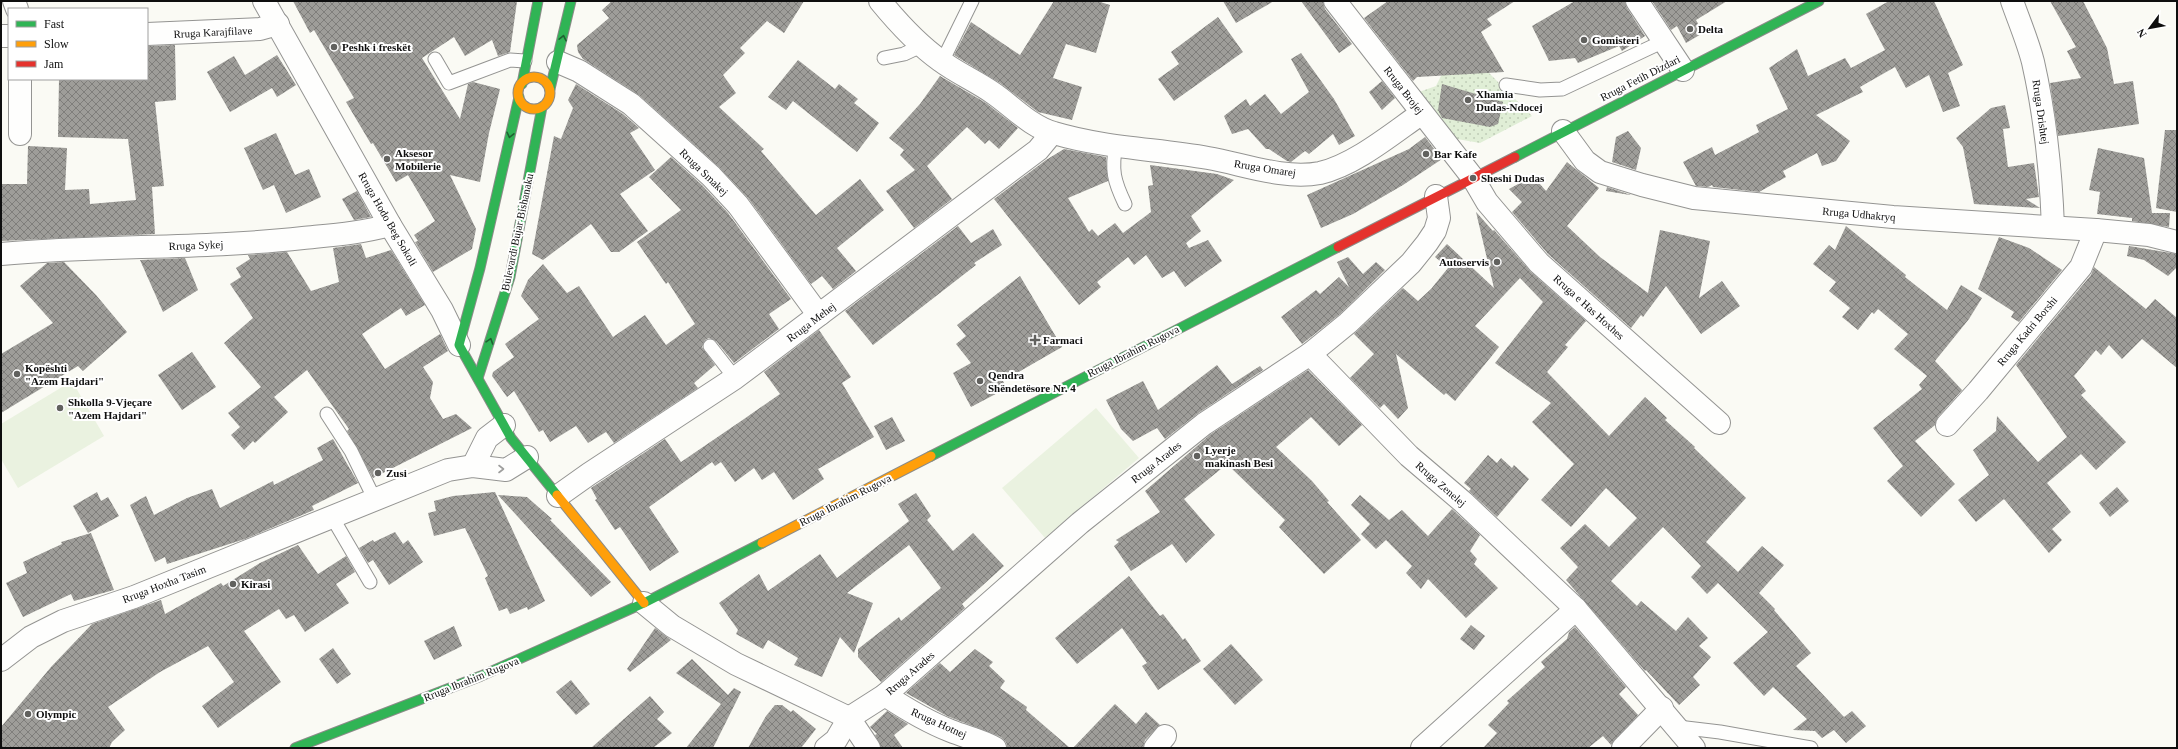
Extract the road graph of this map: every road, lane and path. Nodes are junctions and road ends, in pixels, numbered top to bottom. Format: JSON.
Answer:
{"nodes":[{"id":1,"x":264,"y":1,"type":"edge"},
{"id":2,"x":538,"y":1,"type":"edge"},
{"id":3,"x":571,"y":1,"type":"edge"},
{"id":4,"x":880,"y":1,"type":"edge"},
{"id":5,"x":972,"y":1,"type":"edge"},
{"id":6,"x":1335,"y":1,"type":"edge"},
{"id":7,"x":1637,"y":1,"type":"edge"},
{"id":8,"x":1819,"y":1,"type":"edge"},
{"id":9,"x":2012,"y":1,"type":"edge"},
{"id":10,"x":278,"y":24,"type":"junction"},
{"id":11,"x":148,"y":34,"type":"edge"},
{"id":12,"x":1664,"y":41,"type":"junction"},
{"id":13,"x":921,"y":46,"type":"junction"},
{"id":14,"x":884,"y":58,"type":"dead end"},
{"id":15,"x":435,"y":59,"type":"dead end"},
{"id":16,"x":525,"y":61,"type":"junction"},
{"id":17,"x":558,"y":62,"type":"junction"},
{"id":18,"x":942,"y":62,"type":"junction"},
{"id":19,"x":1683,"y":70,"type":"junction"},
{"id":20,"x":20,"y":80,"type":"edge"},
{"id":21,"x":522,"y":84,"type":"junction"},
{"id":22,"x":1506,"y":85,"type":"dead end"},
{"id":23,"x":550,"y":89,"type":"junction"},
{"id":24,"x":519,"y":97,"type":"junction"},
{"id":25,"x":542,"y":107,"type":"junction"},
{"id":26,"x":1422,"y":113,"type":"junction"},
{"id":27,"x":1562,"y":131,"type":"junction"},
{"id":28,"x":1052,"y":133,"type":"junction"},
{"id":29,"x":20,"y":134,"type":"dead end"},
{"id":30,"x":1116,"y":144,"type":"junction"},
{"id":31,"x":1473,"y":178,"type":"junction"},
{"id":32,"x":1436,"y":196,"type":"junction"},
{"id":33,"x":1125,"y":204,"type":"dead end"},
{"id":34,"x":390,"y":225,"type":"junction"},
{"id":35,"x":2053,"y":227,"type":"junction"},
{"id":36,"x":2096,"y":230,"type":"junction"},
{"id":37,"x":2177,"y":242,"type":"edge"},
{"id":38,"x":1,"y":254,"type":"edge"},
{"id":39,"x":820,"y":314,"type":"junction"},
{"id":40,"x":460,"y":345,"type":"junction"},
{"id":41,"x":710,"y":346,"type":"dead end"},
{"id":42,"x":1310,"y":354,"type":"junction"},
{"id":43,"x":478,"y":378,"type":"junction"},
{"id":44,"x":735,"y":378,"type":"junction"},
{"id":45,"x":327,"y":414,"type":"dead end"},
{"id":46,"x":1719,"y":423,"type":"dead end"},
{"id":47,"x":1947,"y":425,"type":"dead end"},
{"id":48,"x":508,"y":432,"type":"junction"},
{"id":49,"x":527,"y":457,"type":"junction"},
{"id":50,"x":473,"y":466,"type":"junction"},
{"id":51,"x":558,"y":496,"type":"junction"},
{"id":52,"x":374,"y":500,"type":"junction"},
{"id":53,"x":332,"y":517,"type":"junction"},
{"id":54,"x":370,"y":582,"type":"dead end"},
{"id":55,"x":644,"y":603,"type":"junction"},
{"id":56,"x":1576,"y":609,"type":"junction"},
{"id":57,"x":1,"y":660,"type":"edge"},
{"id":58,"x":885,"y":695,"type":"junction"},
{"id":59,"x":1662,"y":708,"type":"junction"},
{"id":60,"x":849,"y":718,"type":"junction"},
{"id":61,"x":1678,"y":727,"type":"junction"},
{"id":62,"x":295,"y":748,"type":"edge"},
{"id":63,"x":826,"y":748,"type":"edge"},
{"id":64,"x":868,"y":748,"type":"edge"},
{"id":65,"x":995,"y":748,"type":"edge"},
{"id":66,"x":1422,"y":748,"type":"edge"},
{"id":67,"x":1622,"y":748,"type":"edge"},
{"id":68,"x":1694,"y":748,"type":"edge"},
{"id":69,"x":1811,"y":748,"type":"edge"}],
"edges":[{"from":1,"to":10,"type":"street","name":"Rruga Hodo Beg Sokoli"},
{"from":2,"to":16,"type":"main road"},
{"from":17,"to":3,"type":"main road","one_way":true},
{"from":4,"to":13,"type":"street","name":"Rruga Omarej"},
{"from":5,"to":18,"type":"lane"},
{"from":6,"to":26,"type":"street","name":"Rruga Brojej"},
{"from":7,"to":12,"type":"street"},
{"from":8,"to":19,"type":"main road","name":"Rruga Fetih Dizdari"},
{"from":9,"to":35,"type":"street","name":"Rruga Drishtej"},
{"from":10,"to":11,"type":"street","name":"Rruga Karajfilave"},
{"from":10,"to":34,"type":"street","name":"Rruga Hodo Beg Sokoli"},
{"from":12,"to":19,"type":"street"},
{"from":12,"to":22,"type":"lane"},
{"from":13,"to":14,"type":"lane"},
{"from":13,"to":18,"type":"street","name":"Rruga Omarej"},
{"from":15,"to":16,"type":"lane"},
{"from":16,"to":21,"type":"main road"},
{"from":17,"to":23,"type":"main road"},
{"from":17,"to":39,"type":"street","name":"Rruga Smakej"},
{"from":18,"to":28,"type":"street","name":"Rruga Omarej"},
{"from":19,"to":27,"type":"main road","name":"Rruga Fetih Dizdari"},
{"from":20,"to":29,"type":"street"},
{"from":21,"to":23,"type":"main road"},
{"from":21,"to":24,"type":"main road"},
{"from":23,"to":25,"type":"main road"},
{"from":24,"to":25,"type":"main road"},
{"from":24,"to":40,"type":"main road","one_way":true},
{"from":43,"to":25,"type":"main road","name":"Bulevardi Bujar Bishanaku","one_way":true},
{"from":26,"to":30,"type":"street","name":"Rruga Omarej"},
{"from":26,"to":31,"type":"street","name":"Rruga Brojej"},
{"from":27,"to":31,"type":"main road","name":"Rruga Fetih Dizdari"},
{"from":27,"to":35,"type":"street","name":"Rruga Udhakryq"},
{"from":28,"to":30,"type":"street","name":"Rruga Omarej"},
{"from":28,"to":39,"type":"street","name":"Rruga Mehej"},
{"from":30,"to":33,"type":"lane"},
{"from":31,"to":32,"type":"main road","name":"Rruga Ibrahim Rugova"},
{"from":31,"to":46,"type":"street","name":"Rruga e Has Hoxhes"},
{"from":32,"to":42,"type":"street","name":"Rruga Arades"},
{"from":32,"to":55,"type":"main road","name":"Rruga Ibrahim Rugova"},
{"from":34,"to":38,"type":"street","name":"Rruga Sykej"},
{"from":34,"to":40,"type":"street","name":"Rruga Hodo Beg Sokoli"},
{"from":35,"to":36,"type":"street","name":"Rruga Udhakryq"},
{"from":36,"to":37,"type":"street","name":"Rruga Udhakryq"},
{"from":36,"to":47,"type":"street","name":"Rruga Kadri Borshi"},
{"from":39,"to":44,"type":"street","name":"Rruga Mehej"},
{"from":40,"to":43,"type":"main road","name":"Rruga Hodo Beg Sokoli"},
{"from":41,"to":44,"type":"lane"},
{"from":42,"to":56,"type":"street","name":"Rruga Zenelej"},
{"from":42,"to":58,"type":"street","name":"Rruga Arades"},
{"from":43,"to":48,"type":"main road","name":"Rruga Hodo Beg Sokoli"},
{"from":44,"to":51,"type":"street","name":"Rruga Mehej"},
{"from":45,"to":52,"type":"lane"},
{"from":48,"to":49,"type":"main road"},
{"from":48,"to":50,"type":"street"},
{"from":50,"to":49,"type":"street","name":"Rruga Hoxha Tasim","one_way":true},
{"from":49,"to":51,"type":"main road"},
{"from":50,"to":52,"type":"street","name":"Rruga Hoxha Tasim"},
{"from":51,"to":55,"type":"main road"},
{"from":52,"to":53,"type":"street","name":"Rruga Hoxha Tasim"},
{"from":53,"to":54,"type":"lane"},
{"from":53,"to":57,"type":"street","name":"Rruga Hoxha Tasim"},
{"from":55,"to":60,"type":"street"},
{"from":55,"to":62,"type":"main road","name":"Rruga Ibrahim Rugova"},
{"from":56,"to":59,"type":"street","name":"Rruga Zenelej"},
{"from":56,"to":66,"type":"street"},
{"from":58,"to":60,"type":"street","name":"Rruga Arades"},
{"from":58,"to":65,"type":"street","name":"Rruga Hotnej"},
{"from":59,"to":61,"type":"street","name":"Rruga Zenelej"},
{"from":59,"to":67,"type":"street"},
{"from":60,"to":63,"type":"street"},
{"from":60,"to":64,"type":"street"},
{"from":61,"to":68,"type":"street","name":"Rruga Zenelej"},
{"from":61,"to":69,"type":"lane"}]}
